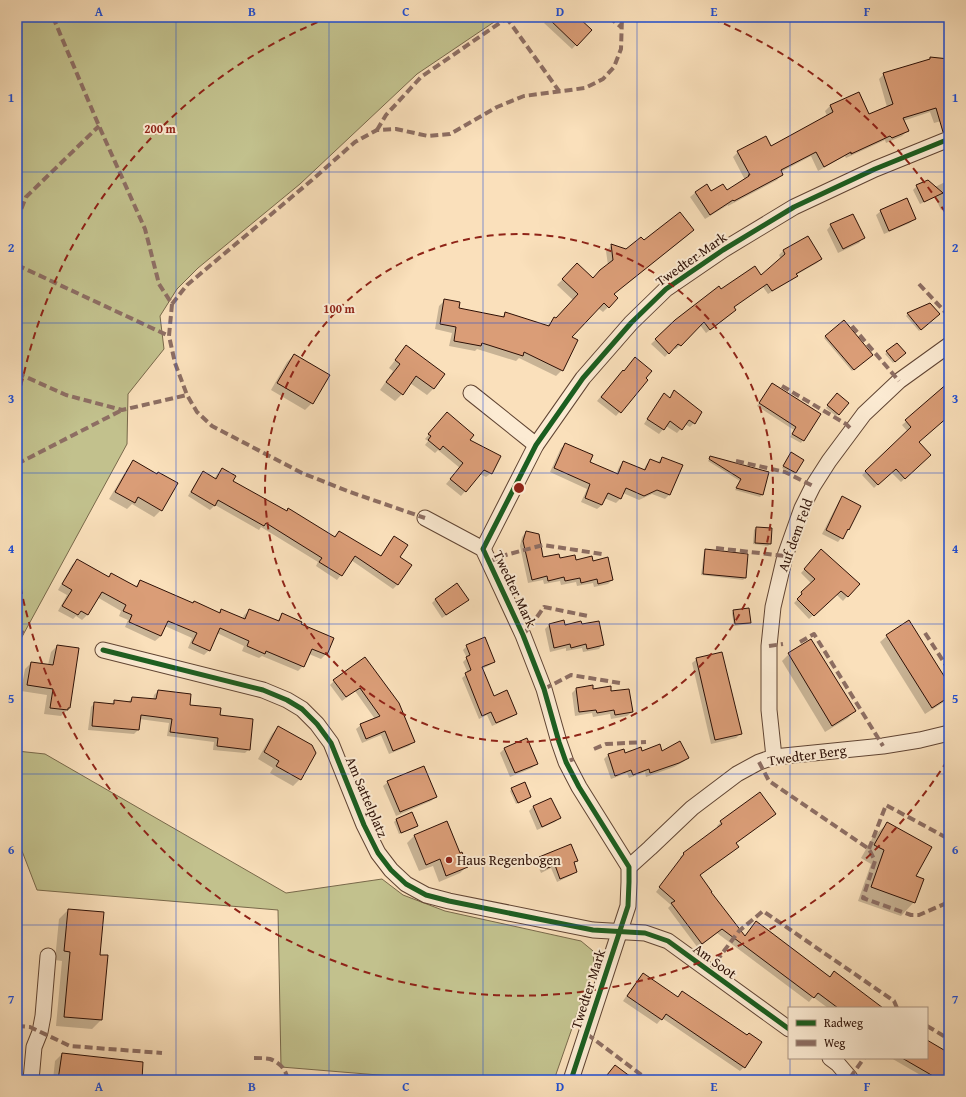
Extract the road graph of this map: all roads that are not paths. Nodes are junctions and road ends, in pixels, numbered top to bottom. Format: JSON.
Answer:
{"nodes":[{"id":1,"x":949,"y":139,"type":"edge"},
{"id":2,"x":949,"y":344,"type":"edge"},
{"id":3,"x":471,"y":393,"type":"dead end"},
{"id":4,"x":536,"y":445,"type":"junction"},
{"id":5,"x":425,"y":518,"type":"dead end"},
{"id":6,"x":483,"y":549,"type":"junction"},
{"id":7,"x":103,"y":650,"type":"dead end"},
{"id":8,"x":949,"y":733,"type":"edge"},
{"id":9,"x":774,"y":757,"type":"junction"},
{"id":10,"x":629,"y":867,"type":"junction"},
{"id":11,"x":619,"y":932,"type":"junction"},
{"id":12,"x":48,"y":956,"type":"dead end"},
{"id":13,"x":788,"y":1028,"type":"edge"},
{"id":14,"x":831,"y":1059,"type":"edge"},
{"id":15,"x":31,"y":1080,"type":"edge"},
{"id":16,"x":571,"y":1080,"type":"edge"},
{"id":17,"x":850,"y":1080,"type":"edge"}],
"edges":[{"from":1,"to":4,"type":"street","name":"Twedter Mark"},
{"from":2,"to":9,"type":"street","name":"Auf dem Feld"},
{"from":3,"to":4,"type":"street"},
{"from":4,"to":6,"type":"street","name":"Twedter Mark"},
{"from":5,"to":6,"type":"street","name":"Twedter Mark"},
{"from":6,"to":10,"type":"street","name":"Twedter Mark"},
{"from":7,"to":11,"type":"street","name":"Am Sattelplatz"},
{"from":8,"to":9,"type":"street","name":"Twedter Berg"},
{"from":9,"to":10,"type":"street","name":"Twedter Berg"},
{"from":10,"to":11,"type":"street","name":"Twedter Mark"},
{"from":11,"to":13,"type":"street","name":"Am Soot"},
{"from":11,"to":16,"type":"street","name":"Twedter Mark"},
{"from":12,"to":15,"type":"street"},
{"from":14,"to":17,"type":"street"}]}
